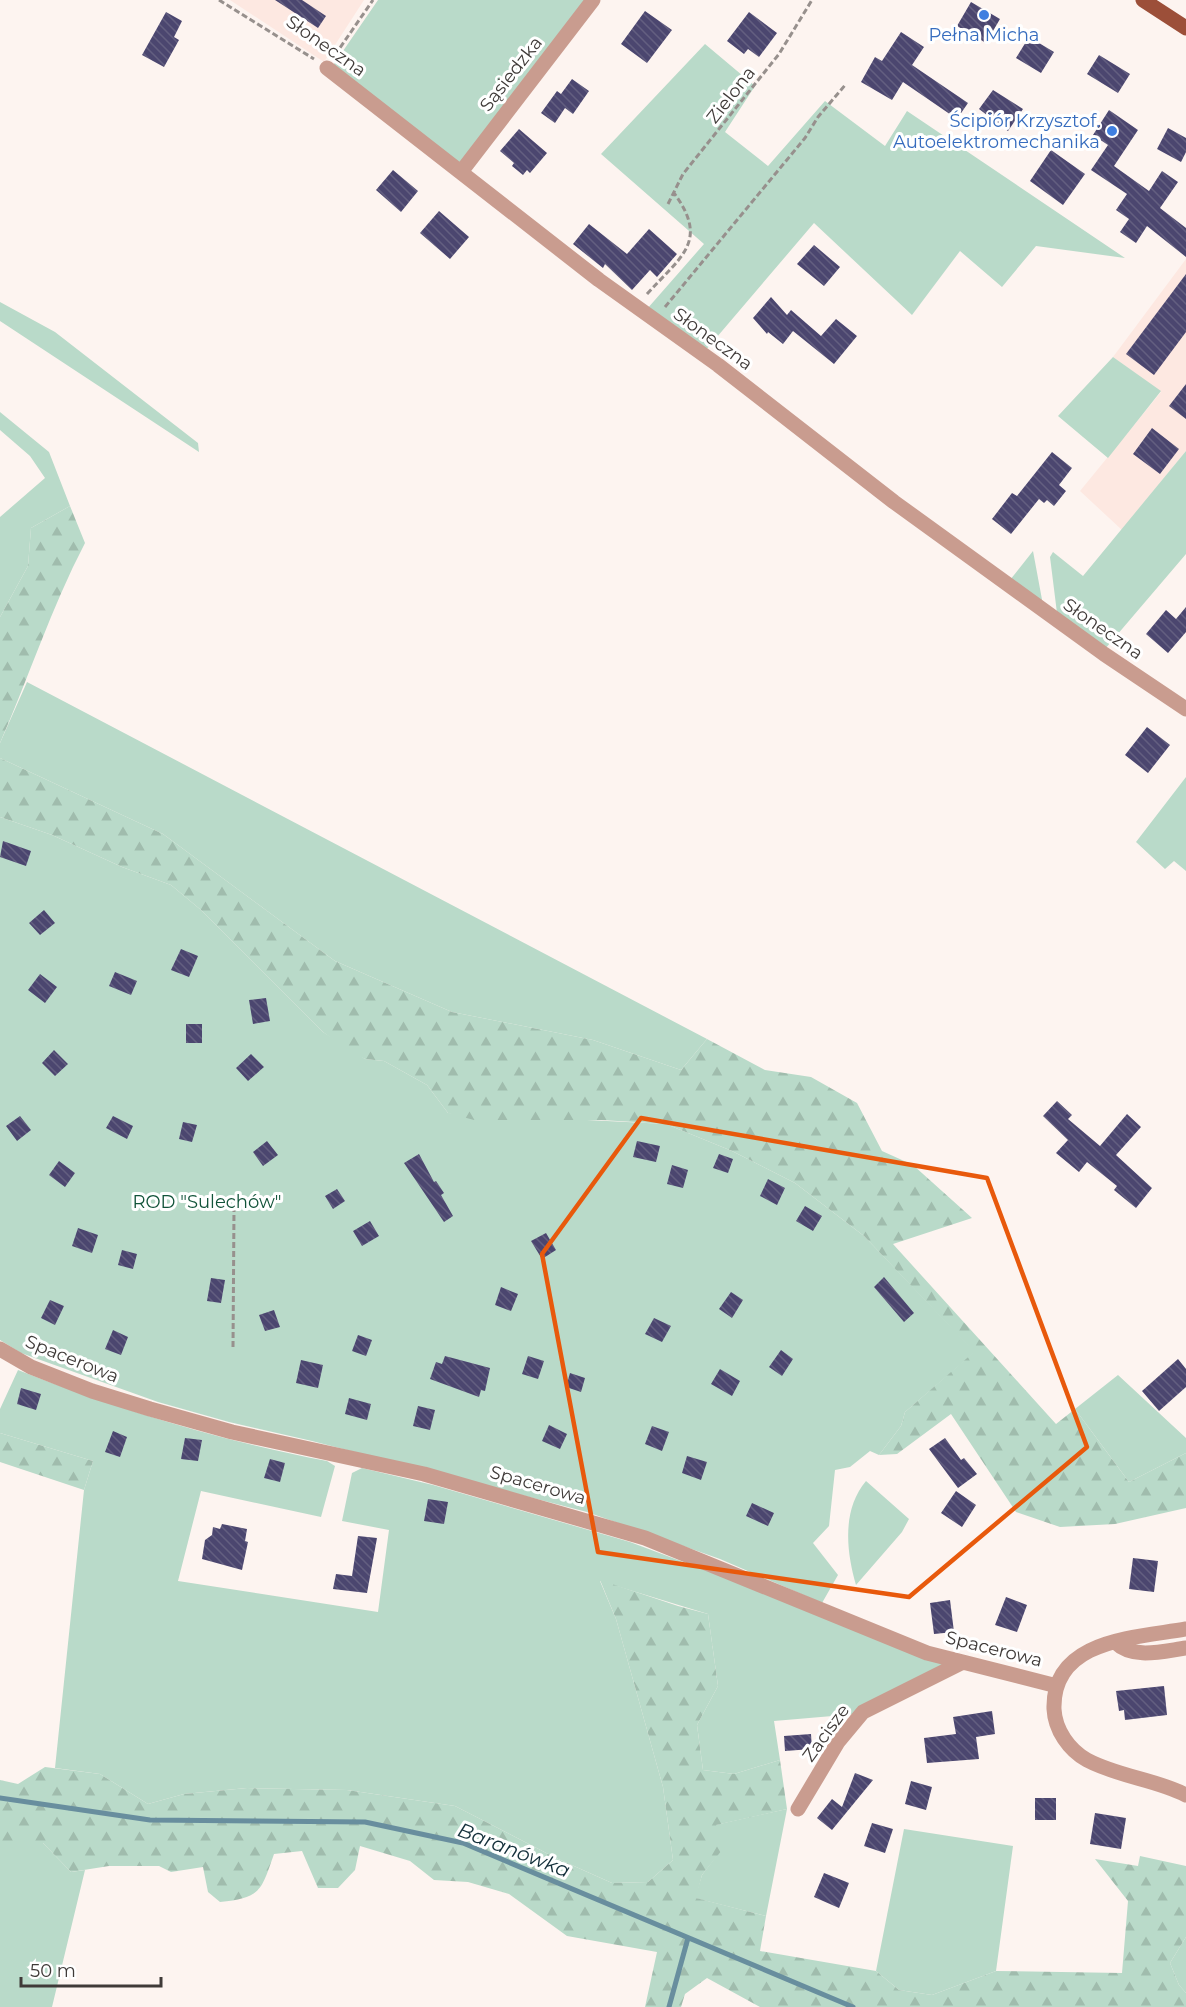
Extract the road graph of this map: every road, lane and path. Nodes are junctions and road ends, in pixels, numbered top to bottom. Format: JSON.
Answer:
{"nodes":[{"id":1,"x":219,"y":0,"type":"edge"},
{"id":2,"x":373,"y":0,"type":"edge"},
{"id":3,"x":593,"y":0,"type":"edge"},
{"id":4,"x":812,"y":0,"type":"edge"},
{"id":5,"x":1143,"y":0,"type":"edge"},
{"id":6,"x":1186,"y":28,"type":"edge"},
{"id":7,"x":327,"y":68,"type":"junction"},
{"id":8,"x":846,"y":84,"type":"dead end"},
{"id":9,"x":461,"y":172,"type":"junction"},
{"id":10,"x":673,"y":192,"type":"junction"},
{"id":11,"x":668,"y":204,"type":"dead end"},
{"id":12,"x":635,"y":307,"type":"junction"},
{"id":13,"x":654,"y":320,"type":"junction"},
{"id":14,"x":1186,"y":709,"type":"edge"},
{"id":15,"x":234,"y":1209,"type":"dead end"},
{"id":16,"x":233,"y":1347,"type":"dead end"},
{"id":17,"x":0,"y":1349,"type":"edge"},
{"id":18,"x":1186,"y":1629,"type":"edge"},
{"id":19,"x":1115,"y":1642,"type":"junction"},
{"id":20,"x":1186,"y":1648,"type":"edge"},
{"id":21,"x":963,"y":1662,"type":"junction"},
{"id":22,"x":1057,"y":1686,"type":"junction"},
{"id":23,"x":1186,"y":1795,"type":"edge"},
{"id":24,"x":798,"y":1809,"type":"dead end"}],
"edges":[{"from":1,"to":7,"type":"path","name":"Słoneczna"},
{"from":2,"to":7,"type":"path"},
{"from":3,"to":9,"type":"street","name":"Sąsiedzka"},
{"from":4,"to":10,"type":"path","name":"Zielona"},
{"from":5,"to":6,"type":"main road"},
{"from":7,"to":9,"type":"street","name":"Słoneczna"},
{"from":8,"to":13,"type":"path"},
{"from":9,"to":12,"type":"street","name":"Słoneczna"},
{"from":10,"to":11,"type":"path","name":"Zielona"},
{"from":10,"to":12,"type":"path"},
{"from":12,"to":13,"type":"street","name":"Słoneczna"},
{"from":13,"to":14,"type":"street","name":"Słoneczna"},
{"from":15,"to":16,"type":"path"},
{"from":17,"to":21,"type":"street","name":"Spacerowa"},
{"from":18,"to":19,"type":"street"},
{"from":19,"to":20,"type":"street"},
{"from":19,"to":22,"type":"street"},
{"from":21,"to":22,"type":"street","name":"Spacerowa"},
{"from":21,"to":24,"type":"street","name":"Zacisze"},
{"from":22,"to":23,"type":"street"}]}
